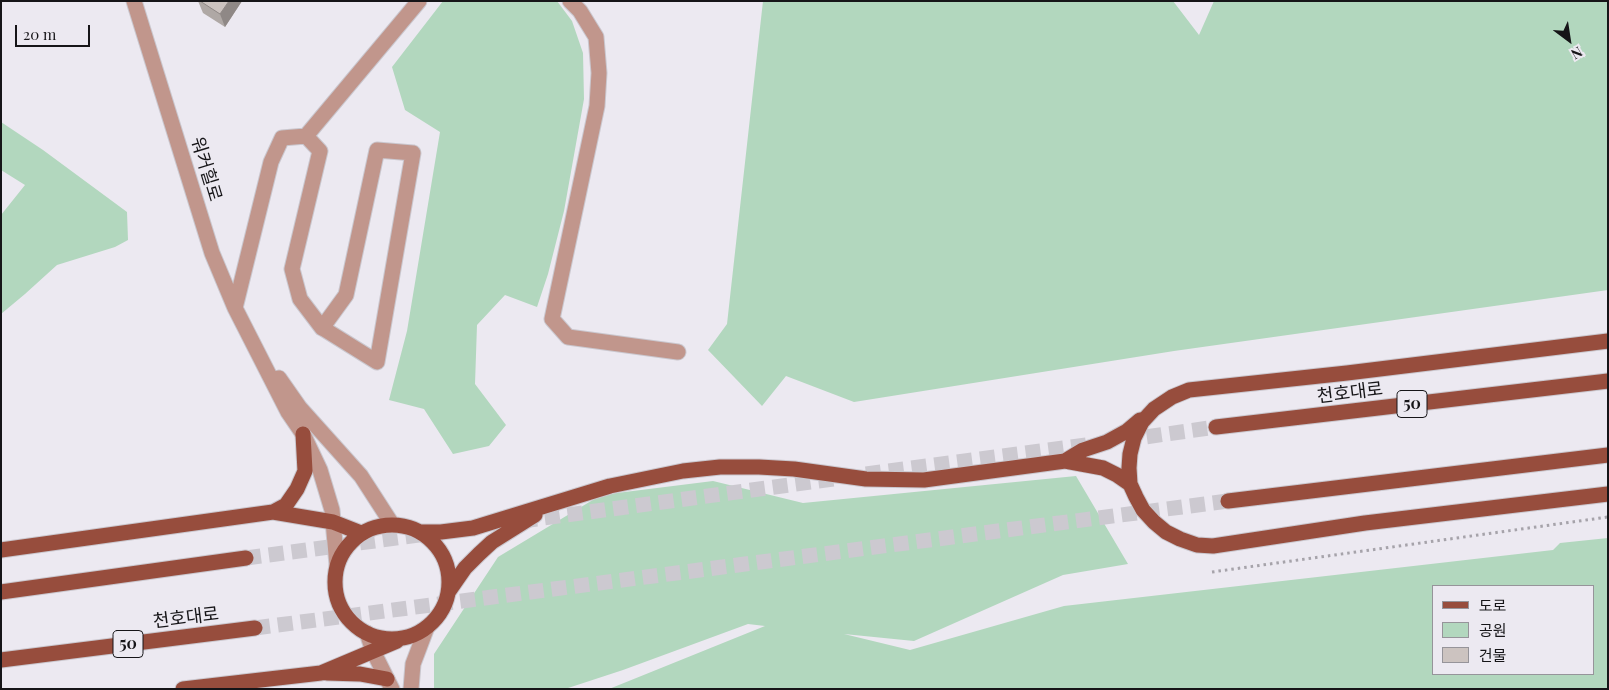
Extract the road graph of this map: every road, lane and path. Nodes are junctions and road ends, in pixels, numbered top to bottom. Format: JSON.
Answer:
{"nodes":[{"id":1,"x":134,"y":1,"type":"edge"},
{"id":2,"x":419,"y":1,"type":"edge"},
{"id":3,"x":570,"y":1,"type":"edge"},
{"id":4,"x":306,"y":136,"type":"junction"},
{"id":5,"x":235,"y":308,"type":"junction"},
{"id":6,"x":323,"y":328,"type":"junction"},
{"id":7,"x":1608,"y":342,"type":"edge"},
{"id":8,"x":253,"y":343,"type":"junction"},
{"id":9,"x":678,"y":352,"type":"dead end"},
{"id":10,"x":1608,"y":381,"type":"edge"},
{"id":11,"x":1154,"y":409,"type":"junction"},
{"id":12,"x":1216,"y":427,"type":"tunnel mouth"},
{"id":13,"x":303,"y":434,"type":"junction"},
{"id":14,"x":1608,"y":455,"type":"edge"},
{"id":15,"x":1065,"y":461,"type":"junction"},
{"id":16,"x":1130,"y":484,"type":"junction"},
{"id":17,"x":1608,"y":494,"type":"edge"},
{"id":18,"x":1228,"y":501,"type":"tunnel mouth"},
{"id":19,"x":558,"y":502,"type":"junction"},
{"id":20,"x":273,"y":512,"type":"junction"},
{"id":21,"x":1608,"y":517,"type":"edge"},
{"id":22,"x":333,"y":522,"type":"junction"},
{"id":23,"x":392,"y":524,"type":"junction"},
{"id":24,"x":421,"y":532,"type":"junction"},
{"id":25,"x":361,"y":533,"type":"junction"},
{"id":26,"x":1,"y":550,"type":"edge"},
{"id":27,"x":246,"y":558,"type":"tunnel mouth"},
{"id":28,"x":337,"y":565,"type":"junction"},
{"id":29,"x":1212,"y":572,"type":"dead end"},
{"id":30,"x":449,"y":591,"type":"junction"},
{"id":31,"x":1,"y":592,"type":"edge"},
{"id":32,"x":428,"y":627,"type":"junction"},
{"id":33,"x":256,"y":628,"type":"tunnel mouth"},
{"id":34,"x":366,"y":633,"type":"junction"},
{"id":35,"x":403,"y":638,"type":"junction"},
{"id":36,"x":373,"y":651,"type":"junction"},
{"id":37,"x":1,"y":660,"type":"edge"},
{"id":38,"x":321,"y":673,"type":"junction"},
{"id":39,"x":390,"y":684,"type":"edge"},
{"id":40,"x":183,"y":689,"type":"edge"},
{"id":41,"x":411,"y":689,"type":"edge"}],
"edges":[{"from":1,"to":5,"type":"street","name":"워커힐로"},
{"from":2,"to":4,"type":"street"},
{"from":3,"to":9,"type":"street"},
{"from":4,"to":5,"type":"street"},
{"from":4,"to":6,"type":"street"},
{"from":5,"to":8,"type":"street","name":"워커힐로"},
{"from":6,"to":6,"type":"street"},
{"from":7,"to":11,"type":"main road"},
{"from":8,"to":13,"type":"street","name":"워커힐로"},
{"from":8,"to":23,"type":"street","name":"워커힐로"},
{"from":10,"to":12,"type":"main road","name":"천호대로","number":"50"},
{"from":11,"to":15,"type":"main road"},
{"from":11,"to":16,"type":"main road"},
{"from":13,"to":20,"type":"main road"},
{"from":13,"to":22,"type":"street","name":"워커힐로"},
{"from":14,"to":18,"type":"main road"},
{"from":15,"to":16,"type":"main road"},
{"from":15,"to":19,"type":"main road"},
{"from":16,"to":17,"type":"main road"},
{"from":19,"to":24,"type":"main road"},
{"from":19,"to":30,"type":"main road"},
{"from":20,"to":22,"type":"main road"},
{"from":20,"to":26,"type":"main road"},
{"from":21,"to":29,"type":"path"},
{"from":22,"to":25,"type":"main road"},
{"from":22,"to":28,"type":"street","name":"워커힐로"},
{"from":23,"to":24,"type":"main road"},
{"from":23,"to":25,"type":"main road"},
{"from":24,"to":30,"type":"main road"},
{"from":25,"to":28,"type":"main road"},
{"from":27,"to":31,"type":"main road"},
{"from":28,"to":34,"type":"main road"},
{"from":30,"to":32,"type":"main road"},
{"from":32,"to":35,"type":"main road"},
{"from":32,"to":41,"type":"street"},
{"from":33,"to":37,"type":"main road","name":"천호대로","number":"50"},
{"from":34,"to":35,"type":"main road"},
{"from":34,"to":36,"type":"street"},
{"from":35,"to":36,"type":"main road"},
{"from":36,"to":38,"type":"main road"},
{"from":36,"to":39,"type":"street"},
{"from":38,"to":39,"type":"main road"},
{"from":38,"to":40,"type":"main road"}]}
